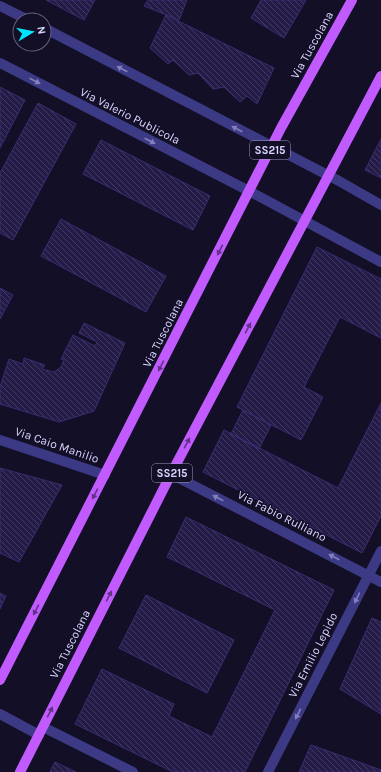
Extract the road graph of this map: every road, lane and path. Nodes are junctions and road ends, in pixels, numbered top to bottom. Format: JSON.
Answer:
{"nodes":[{"id":1,"x":352,"y":0,"type":"edge"},
{"id":2,"x":0,"y":6,"type":"edge"},
{"id":3,"x":12,"y":12,"type":"edge"},
{"id":4,"x":52,"y":32,"type":"edge"},
{"id":5,"x":0,"y":63,"type":"edge"},
{"id":6,"x":381,"y":77,"type":"edge"},
{"id":7,"x":271,"y":147,"type":"junction"},
{"id":8,"x":328,"y":176,"type":"junction"},
{"id":9,"x":249,"y":191,"type":"junction"},
{"id":10,"x":381,"y":205,"type":"edge"},
{"id":11,"x":305,"y":220,"type":"junction"},
{"id":12,"x":381,"y":262,"type":"edge"},
{"id":13,"x":0,"y":440,"type":"edge"},
{"id":14,"x":171,"y":474,"type":"junction"},
{"id":15,"x":105,"y":475,"type":"junction"},
{"id":16,"x":381,"y":550,"type":"edge"},
{"id":17,"x":369,"y":575,"type":"junction"},
{"id":18,"x":381,"y":582,"type":"edge"},
{"id":19,"x":0,"y":680,"type":"edge"},
{"id":20,"x":0,"y":714,"type":"edge"},
{"id":21,"x":41,"y":731,"type":"junction"},
{"id":22,"x":20,"y":772,"type":"edge"},
{"id":23,"x":133,"y":772,"type":"edge"},
{"id":24,"x":268,"y":772,"type":"edge"}],
"edges":[{"from":1,"to":7,"type":"main road","name":"Via Tuscolana","number":"SS215"},
{"from":2,"to":3,"type":"street"},
{"from":7,"to":4,"type":"street","one_way":true},
{"from":5,"to":9,"type":"street","name":"Via Valerio Publicola","one_way":true},
{"from":6,"to":8,"type":"main road","name":"Via Tuscolana","number":"SS215"},
{"from":7,"to":8,"type":"street"},
{"from":7,"to":9,"type":"main road","name":"Via Tuscolana","number":"SS215"},
{"from":8,"to":10,"type":"street"},
{"from":8,"to":11,"type":"main road","name":"Via Tuscolana","number":"SS215"},
{"from":9,"to":11,"type":"street","name":"Via Valerio Publicola"},
{"from":9,"to":15,"type":"main road","name":"Via Tuscolana","number":"SS215","one_way":true},
{"from":11,"to":12,"type":"street","name":"Via Valerio Publicola"},
{"from":14,"to":11,"type":"main road","name":"Via Tuscolana","number":"SS215","one_way":true},
{"from":13,"to":15,"type":"street","name":"Via Caio Manilio"},
{"from":17,"to":14,"type":"street","name":"Via Fabio Rulliano","one_way":true},
{"from":21,"to":14,"type":"main road","name":"Via Tuscolana","number":"SS215","one_way":true},
{"from":15,"to":19,"type":"main road","name":"Via Tuscolana","number":"SS215","one_way":true},
{"from":16,"to":17,"type":"street","name":"Via Emilio Lepido"},
{"from":17,"to":18,"type":"street","name":"Via Fabio Rulliano"},
{"from":17,"to":24,"type":"street","name":"Via Emilio Lepido","one_way":true},
{"from":20,"to":21,"type":"street"},
{"from":21,"to":22,"type":"main road","name":"Via Tuscolana","number":"SS215"},
{"from":21,"to":23,"type":"street"}]}
